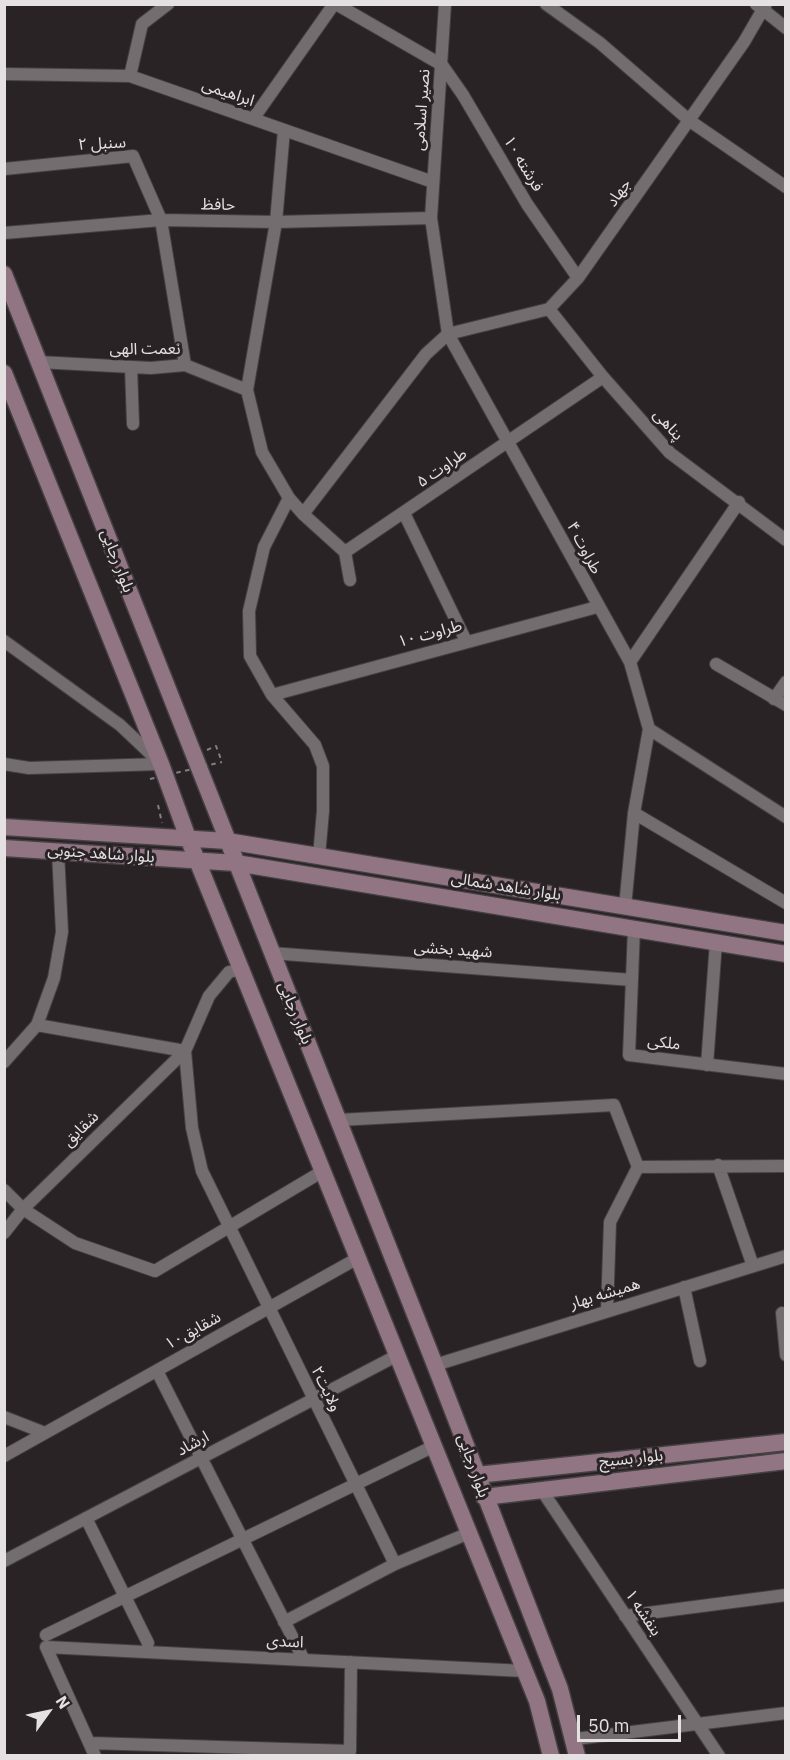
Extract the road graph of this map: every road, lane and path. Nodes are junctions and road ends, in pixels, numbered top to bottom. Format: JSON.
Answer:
{"nodes":[{"id":1,"x":168,"y":4,"type":"edge"},
{"id":2,"x":335,"y":4,"type":"edge"},
{"id":3,"x":445,"y":4,"type":"edge"},
{"id":4,"x":546,"y":4,"type":"edge"},
{"id":5,"x":762,"y":6,"type":"edge"},
{"id":6,"x":786,"y":28,"type":"edge"},
{"id":7,"x":442,"y":65,"type":"junction"},
{"id":8,"x":4,"y":74,"type":"edge"},
{"id":9,"x":130,"y":76,"type":"junction"},
{"id":10,"x":253,"y":119,"type":"junction"},
{"id":11,"x":690,"y":121,"type":"junction"},
{"id":12,"x":284,"y":130,"type":"junction"},
{"id":13,"x":4,"y":169,"type":"edge"},
{"id":14,"x":434,"y":182,"type":"junction"},
{"id":15,"x":786,"y":187,"type":"edge"},
{"id":16,"x":431,"y":218,"type":"junction"},
{"id":17,"x":161,"y":220,"type":"junction"},
{"id":18,"x":276,"y":222,"type":"junction"},
{"id":19,"x":4,"y":233,"type":"edge"},
{"id":20,"x":4,"y":274,"type":"edge"},
{"id":21,"x":578,"y":278,"type":"junction"},
{"id":22,"x":549,"y":309,"type":"junction"},
{"id":23,"x":448,"y":334,"type":"junction"},
{"id":24,"x":39,"y":362,"type":"junction"},
{"id":25,"x":185,"y":364,"type":"junction"},
{"id":26,"x":131,"y":367,"type":"junction"},
{"id":27,"x":4,"y":373,"type":"edge"},
{"id":28,"x":603,"y":377,"type":"junction"},
{"id":29,"x":247,"y":390,"type":"junction"},
{"id":30,"x":134,"y":424,"type":"dead end"},
{"id":31,"x":509,"y":443,"type":"junction"},
{"id":32,"x":288,"y":498,"type":"junction"},
{"id":33,"x":739,"y":502,"type":"junction"},
{"id":34,"x":404,"y":513,"type":"junction"},
{"id":35,"x":303,"y":514,"type":"junction"},
{"id":36,"x":786,"y":540,"type":"edge"},
{"id":37,"x":345,"y":552,"type":"junction"},
{"id":38,"x":350,"y":580,"type":"dead end"},
{"id":39,"x":597,"y":607,"type":"junction"},
{"id":40,"x":4,"y":641,"type":"edge"},
{"id":41,"x":466,"y":641,"type":"junction"},
{"id":42,"x":630,"y":662,"type":"junction"},
{"id":43,"x":716,"y":664,"type":"dead end"},
{"id":44,"x":786,"y":682,"type":"edge"},
{"id":45,"x":272,"y":695,"type":"junction"},
{"id":46,"x":774,"y":699,"type":"junction"},
{"id":47,"x":786,"y":705,"type":"edge"},
{"id":48,"x":649,"y":729,"type":"junction"},
{"id":49,"x":216,"y":746,"type":"dead end"},
{"id":50,"x":4,"y":764,"type":"edge"},
{"id":51,"x":161,"y":764,"type":"junction"},
{"id":52,"x":150,"y":779,"type":"dead end"},
{"id":53,"x":158,"y":801,"type":"dead end"},
{"id":54,"x":634,"y":813,"type":"junction"},
{"id":55,"x":786,"y":818,"type":"edge"},
{"id":56,"x":4,"y":827,"type":"edge"},
{"id":57,"x":164,"y":837,"type":"junction"},
{"id":58,"x":188,"y":838,"type":"junction"},
{"id":59,"x":227,"y":840,"type":"junction"},
{"id":60,"x":4,"y":848,"type":"edge"},
{"id":61,"x":58,"y":852,"type":"junction"},
{"id":62,"x":319,"y":856,"type":"junction"},
{"id":63,"x":197,"y":860,"type":"junction"},
{"id":64,"x":236,"y":863,"type":"junction"},
{"id":65,"x":786,"y":903,"type":"edge"},
{"id":66,"x":625,"y":907,"type":"junction"},
{"id":67,"x":634,"y":928,"type":"junction"},
{"id":68,"x":786,"y":933,"type":"edge"},
{"id":69,"x":716,"y":942,"type":"junction"},
{"id":70,"x":271,"y":953,"type":"junction"},
{"id":71,"x":786,"y":954,"type":"edge"},
{"id":72,"x":243,"y":969,"type":"junction"},
{"id":73,"x":632,"y":980,"type":"junction"},
{"id":74,"x":37,"y":1025,"type":"junction"},
{"id":75,"x":185,"y":1051,"type":"junction"},
{"id":76,"x":4,"y":1062,"type":"edge"},
{"id":77,"x":707,"y":1065,"type":"junction"},
{"id":78,"x":786,"y":1074,"type":"edge"},
{"id":79,"x":339,"y":1120,"type":"junction"},
{"id":80,"x":718,"y":1165,"type":"junction"},
{"id":81,"x":786,"y":1166,"type":"edge"},
{"id":82,"x":638,"y":1167,"type":"junction"},
{"id":83,"x":324,"y":1171,"type":"junction"},
{"id":84,"x":4,"y":1190,"type":"edge"},
{"id":85,"x":23,"y":1209,"type":"junction"},
{"id":86,"x":228,"y":1228,"type":"junction"},
{"id":87,"x":4,"y":1233,"type":"edge"},
{"id":88,"x":786,"y":1256,"type":"edge"},
{"id":89,"x":358,"y":1258,"type":"junction"},
{"id":90,"x":753,"y":1266,"type":"junction"},
{"id":91,"x":684,"y":1287,"type":"junction"},
{"id":92,"x":268,"y":1309,"type":"junction"},
{"id":93,"x":606,"y":1311,"type":"junction"},
{"id":94,"x":782,"y":1313,"type":"dead end"},
{"id":95,"x":786,"y":1355,"type":"edge"},
{"id":96,"x":396,"y":1356,"type":"junction"},
{"id":97,"x":700,"y":1361,"type":"dead end"},
{"id":98,"x":435,"y":1365,"type":"junction"},
{"id":99,"x":157,"y":1371,"type":"junction"},
{"id":100,"x":313,"y":1399,"type":"junction"},
{"id":101,"x":4,"y":1417,"type":"edge"},
{"id":102,"x":45,"y":1433,"type":"junction"},
{"id":103,"x":786,"y":1442,"type":"edge"},
{"id":104,"x":432,"y":1447,"type":"junction"},
{"id":105,"x":4,"y":1456,"type":"edge"},
{"id":106,"x":201,"y":1458,"type":"junction"},
{"id":107,"x":786,"y":1461,"type":"edge"},
{"id":108,"x":477,"y":1475,"type":"junction"},
{"id":109,"x":355,"y":1485,"type":"junction"},
{"id":110,"x":541,"y":1489,"type":"junction"},
{"id":111,"x":484,"y":1497,"type":"junction"},
{"id":112,"x":86,"y":1518,"type":"junction"},
{"id":113,"x":469,"y":1533,"type":"junction"},
{"id":114,"x":243,"y":1540,"type":"junction"},
{"id":115,"x":4,"y":1561,"type":"edge"},
{"id":116,"x":394,"y":1564,"type":"junction"},
{"id":117,"x":786,"y":1595,"type":"edge"},
{"id":118,"x":125,"y":1597,"type":"junction"},
{"id":119,"x":625,"y":1616,"type":"junction"},
{"id":120,"x":284,"y":1622,"type":"junction"},
{"id":121,"x":46,"y":1641,"type":"junction"},
{"id":122,"x":148,"y":1643,"type":"dead end"},
{"id":123,"x":304,"y":1660,"type":"junction"},
{"id":124,"x":351,"y":1662,"type":"junction"},
{"id":125,"x":524,"y":1671,"type":"junction"},
{"id":126,"x":786,"y":1713,"type":"edge"},
{"id":127,"x":696,"y":1722,"type":"junction"},
{"id":128,"x":90,"y":1743,"type":"junction"},
{"id":129,"x":576,"y":1747,"type":"edge"},
{"id":130,"x":95,"y":1755,"type":"edge"},
{"id":131,"x":551,"y":1755,"type":"edge"},
{"id":132,"x":719,"y":1755,"type":"edge"}],
"edges":[{"from":1,"to":9,"type":"street"},
{"from":2,"to":7,"type":"street"},
{"from":2,"to":10,"type":"street"},
{"from":3,"to":7,"type":"street","name":"نصیر اسلامی"},
{"from":4,"to":11,"type":"street"},
{"from":5,"to":6,"type":"street"},
{"from":5,"to":11,"type":"street","name":"جهاد"},
{"from":7,"to":14,"type":"street","name":"نصیر اسلامی"},
{"from":7,"to":21,"type":"street","name":"فرشته ۱۰"},
{"from":8,"to":9,"type":"street","name":"ابراهیمی"},
{"from":9,"to":10,"type":"street","name":"ابراهیمی"},
{"from":10,"to":12,"type":"street","name":"ابراهیمی"},
{"from":11,"to":15,"type":"street"},
{"from":11,"to":21,"type":"street","name":"جهاد"},
{"from":12,"to":14,"type":"street","name":"ابراهیمی"},
{"from":12,"to":18,"type":"street"},
{"from":13,"to":17,"type":"street","name":"سنبل ۲"},
{"from":14,"to":16,"type":"street","name":"نصیر اسلامی"},
{"from":16,"to":18,"type":"street","name":"حافظ"},
{"from":16,"to":23,"type":"street","name":"طراوت ۴"},
{"from":17,"to":18,"type":"street","name":"حافظ"},
{"from":17,"to":19,"type":"street","name":"حافظ"},
{"from":17,"to":25,"type":"street"},
{"from":18,"to":29,"type":"street"},
{"from":20,"to":24,"type":"main road","name":"بلوار رجایی"},
{"from":21,"to":22,"type":"street","name":"جهاد"},
{"from":22,"to":23,"type":"street"},
{"from":22,"to":28,"type":"street","name":"پناهی"},
{"from":23,"to":31,"type":"street","name":"طراوت ۴"},
{"from":23,"to":35,"type":"street"},
{"from":24,"to":26,"type":"street","name":"نعمت الهی"},
{"from":24,"to":59,"type":"main road","name":"بلوار رجایی"},
{"from":25,"to":26,"type":"street","name":"نعمت الهی"},
{"from":25,"to":29,"type":"street","name":"نعمت الهی"},
{"from":26,"to":30,"type":"street"},
{"from":27,"to":51,"type":"main road","name":"بلوار رجایی"},
{"from":28,"to":31,"type":"street","name":"طراوت ۵"},
{"from":28,"to":33,"type":"street","name":"پناهی"},
{"from":29,"to":32,"type":"street"},
{"from":31,"to":34,"type":"street","name":"طراوت ۵"},
{"from":31,"to":39,"type":"street","name":"طراوت ۴"},
{"from":32,"to":35,"type":"street"},
{"from":32,"to":45,"type":"street"},
{"from":33,"to":36,"type":"street","name":"پناهی"},
{"from":33,"to":42,"type":"street"},
{"from":34,"to":37,"type":"street","name":"طراوت ۵"},
{"from":34,"to":41,"type":"street"},
{"from":35,"to":37,"type":"street"},
{"from":37,"to":38,"type":"street"},
{"from":39,"to":41,"type":"street","name":"طراوت ۱۰"},
{"from":39,"to":42,"type":"street","name":"طراوت ۴"},
{"from":40,"to":51,"type":"street"},
{"from":41,"to":45,"type":"street","name":"طراوت ۱۰"},
{"from":42,"to":48,"type":"street","name":"طراوت ۴"},
{"from":43,"to":46,"type":"street"},
{"from":44,"to":46,"type":"street"},
{"from":45,"to":62,"type":"street"},
{"from":46,"to":47,"type":"street"},
{"from":48,"to":54,"type":"street","name":"طراوت ۴"},
{"from":48,"to":55,"type":"street"},
{"from":49,"to":52,"type":"path","bridge":true},
{"from":50,"to":51,"type":"street"},
{"from":51,"to":58,"type":"main road","name":"بلوار رجایی"},
{"from":53,"to":57,"type":"path"},
{"from":54,"to":65,"type":"street"},
{"from":54,"to":66,"type":"street","name":"طراوت ۴"},
{"from":56,"to":57,"type":"main road","name":"بلوار شاهد جنوبی"},
{"from":57,"to":58,"type":"main road","name":"بلوار شاهد جنوبی"},
{"from":58,"to":59,"type":"main road","name":"بلوار شاهد جنوبی"},
{"from":58,"to":63,"type":"main road","name":"بلوار رجایی"},
{"from":59,"to":62,"type":"main road","name":"بلوار شاهد شمالی"},
{"from":59,"to":64,"type":"main road","name":"بلوار رجایی"},
{"from":60,"to":61,"type":"main road","name":"بلوار شاهد جنوبی"},
{"from":61,"to":63,"type":"main road","name":"بلوار شاهد جنوبی"},
{"from":61,"to":74,"type":"street"},
{"from":62,"to":66,"type":"main road","name":"بلوار شاهد شمالی"},
{"from":63,"to":64,"type":"main road","name":"بلوار شاهد جنوبی"},
{"from":63,"to":72,"type":"main road","name":"بلوار رجایی"},
{"from":64,"to":67,"type":"main road","name":"بلوار شاهد شمالی"},
{"from":64,"to":70,"type":"main road","name":"بلوار رجایی"},
{"from":66,"to":68,"type":"main road","name":"بلوار شاهد شمالی"},
{"from":67,"to":69,"type":"main road","name":"بلوار شاهد شمالی"},
{"from":67,"to":73,"type":"street","name":"ملکی"},
{"from":69,"to":71,"type":"main road","name":"بلوار شاهد شمالی"},
{"from":69,"to":77,"type":"street"},
{"from":70,"to":73,"type":"street","name":"شهید بخشی"},
{"from":70,"to":79,"type":"main road","name":"بلوار رجایی"},
{"from":72,"to":75,"type":"street"},
{"from":72,"to":83,"type":"main road","name":"بلوار رجایی"},
{"from":73,"to":77,"type":"street","name":"ملکی"},
{"from":74,"to":75,"type":"street"},
{"from":74,"to":76,"type":"street"},
{"from":75,"to":85,"type":"street","name":"شقایق"},
{"from":75,"to":86,"type":"street","name":"ولایت۲"},
{"from":77,"to":78,"type":"street","name":"ملکی"},
{"from":79,"to":82,"type":"street"},
{"from":79,"to":98,"type":"main road","name":"بلوار رجایی"},
{"from":80,"to":81,"type":"street"},
{"from":80,"to":82,"type":"street"},
{"from":80,"to":90,"type":"street"},
{"from":82,"to":93,"type":"street"},
{"from":83,"to":86,"type":"street"},
{"from":83,"to":89,"type":"main road","name":"بلوار رجایی"},
{"from":84,"to":85,"type":"street"},
{"from":85,"to":86,"type":"street"},
{"from":85,"to":87,"type":"street","name":"شقایق"},
{"from":86,"to":92,"type":"street","name":"ولایت۲"},
{"from":88,"to":90,"type":"street","name":"همیشه بهار"},
{"from":89,"to":92,"type":"street","name":"شقایق۱۰"},
{"from":89,"to":96,"type":"main road","name":"بلوار رجایی"},
{"from":90,"to":91,"type":"street","name":"همیشه بهار"},
{"from":91,"to":93,"type":"street","name":"همیشه بهار"},
{"from":91,"to":97,"type":"street"},
{"from":92,"to":99,"type":"street","name":"شقایق۱۰"},
{"from":92,"to":100,"type":"street","name":"ولایت۲"},
{"from":93,"to":98,"type":"street","name":"همیشه بهار"},
{"from":94,"to":95,"type":"street"},
{"from":96,"to":100,"type":"street","name":"ارشاد"},
{"from":96,"to":104,"type":"main road","name":"بلوار رجایی"},
{"from":98,"to":108,"type":"main road","name":"بلوار رجایی"},
{"from":99,"to":102,"type":"street","name":"شقایق۱۰"},
{"from":99,"to":106,"type":"street"},
{"from":100,"to":106,"type":"street","name":"ارشاد"},
{"from":100,"to":109,"type":"street","name":"ولایت۲"},
{"from":101,"to":102,"type":"street"},
{"from":102,"to":105,"type":"street","name":"شقایق۱۰"},
{"from":103,"to":108,"type":"main road","name":"بلوار بسیج"},
{"from":104,"to":109,"type":"street"},
{"from":104,"to":113,"type":"main road","name":"بلوار رجایی"},
{"from":106,"to":112,"type":"street","name":"ارشاد"},
{"from":106,"to":114,"type":"street"},
{"from":107,"to":110,"type":"main road","name":"بلوار بسیج"},
{"from":108,"to":111,"type":"main road","name":"بلوار رجایی"},
{"from":109,"to":114,"type":"street"},
{"from":109,"to":116,"type":"street","name":"ولایت۲"},
{"from":110,"to":111,"type":"main road","name":"بلوار بسیج"},
{"from":110,"to":119,"type":"street","name":"بنفشه ۱"},
{"from":111,"to":129,"type":"main road","name":"بلوار رجایی"},
{"from":112,"to":115,"type":"street","name":"ارشاد"},
{"from":112,"to":118,"type":"street"},
{"from":113,"to":116,"type":"street"},
{"from":113,"to":125,"type":"main road","name":"بلوار رجایی"},
{"from":114,"to":118,"type":"street"},
{"from":114,"to":120,"type":"street"},
{"from":116,"to":120,"type":"street"},
{"from":117,"to":119,"type":"street"},
{"from":118,"to":121,"type":"street"},
{"from":118,"to":122,"type":"street"},
{"from":119,"to":127,"type":"street","name":"بنفشه ۱"},
{"from":120,"to":123,"type":"street"},
{"from":121,"to":123,"type":"street","name":"اسدی"},
{"from":121,"to":128,"type":"street"},
{"from":123,"to":124,"type":"street","name":"اسدی"},
{"from":124,"to":125,"type":"street","name":"اسدی"},
{"from":124,"to":128,"type":"street"},
{"from":125,"to":131,"type":"main road","name":"بلوار رجایی"},
{"from":126,"to":127,"type":"street"},
{"from":127,"to":129,"type":"street"},
{"from":127,"to":132,"type":"street","name":"بنفشه ۱"},
{"from":128,"to":130,"type":"street"}]}
